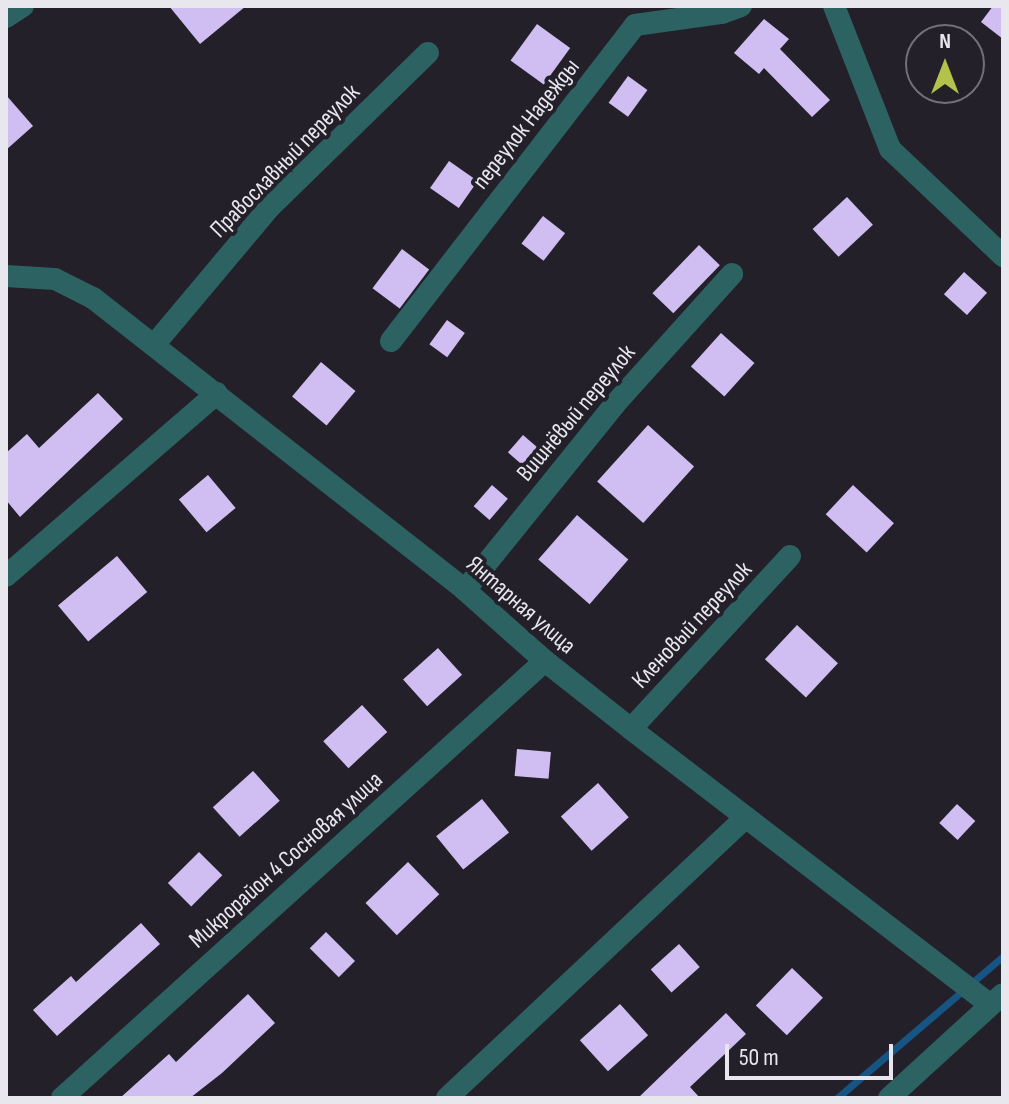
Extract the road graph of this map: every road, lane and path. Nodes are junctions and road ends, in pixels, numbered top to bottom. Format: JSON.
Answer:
{"nodes":[{"id":1,"x":23,"y":6,"type":"edge"},
{"id":2,"x":741,"y":6,"type":"edge"},
{"id":3,"x":834,"y":6,"type":"edge"},
{"id":4,"x":6,"y":17,"type":"edge"},
{"id":5,"x":428,"y":53,"type":"dead end"},
{"id":6,"x":1003,"y":256,"type":"edge"},
{"id":7,"x":732,"y":274,"type":"dead end"},
{"id":8,"x":6,"y":276,"type":"edge"},
{"id":9,"x":391,"y":341,"type":"dead end"},
{"id":10,"x":154,"y":345,"type":"junction"},
{"id":11,"x":217,"y":393,"type":"junction"},
{"id":12,"x":790,"y":556,"type":"dead end"},
{"id":13,"x":6,"y":576,"type":"edge"},
{"id":14,"x":465,"y":590,"type":"junction"},
{"id":15,"x":545,"y":661,"type":"junction"},
{"id":16,"x":631,"y":729,"type":"junction"},
{"id":17,"x":746,"y":817,"type":"junction"},
{"id":18,"x":996,"y":999,"type":"edge"},
{"id":19,"x":62,"y":1098,"type":"edge"},
{"id":20,"x":447,"y":1098,"type":"edge"},
{"id":21,"x":889,"y":1098,"type":"edge"}],
"edges":[{"from":1,"to":4,"type":"street"},
{"from":2,"to":9,"type":"street","name":"переулок Надежды"},
{"from":3,"to":6,"type":"street"},
{"from":5,"to":10,"type":"street","name":"Православный переулок"},
{"from":7,"to":14,"type":"street","name":"Вишнёвый переулок"},
{"from":8,"to":10,"type":"street","name":"Янтарная улица"},
{"from":10,"to":11,"type":"street","name":"Янтарная улица"},
{"from":11,"to":13,"type":"street"},
{"from":11,"to":14,"type":"street","name":"Янтарная улица"},
{"from":12,"to":16,"type":"street","name":"Кленовый переулок"},
{"from":14,"to":15,"type":"street","name":"Янтарная улица"},
{"from":15,"to":16,"type":"street","name":"Янтарная улица"},
{"from":15,"to":19,"type":"street","name":"Микрорайон 4 Сосновая улица"},
{"from":16,"to":17,"type":"street","name":"Янтарная улица"},
{"from":17,"to":18,"type":"street","name":"Янтарная улица"},
{"from":17,"to":20,"type":"street"},
{"from":18,"to":21,"type":"street"}]}
